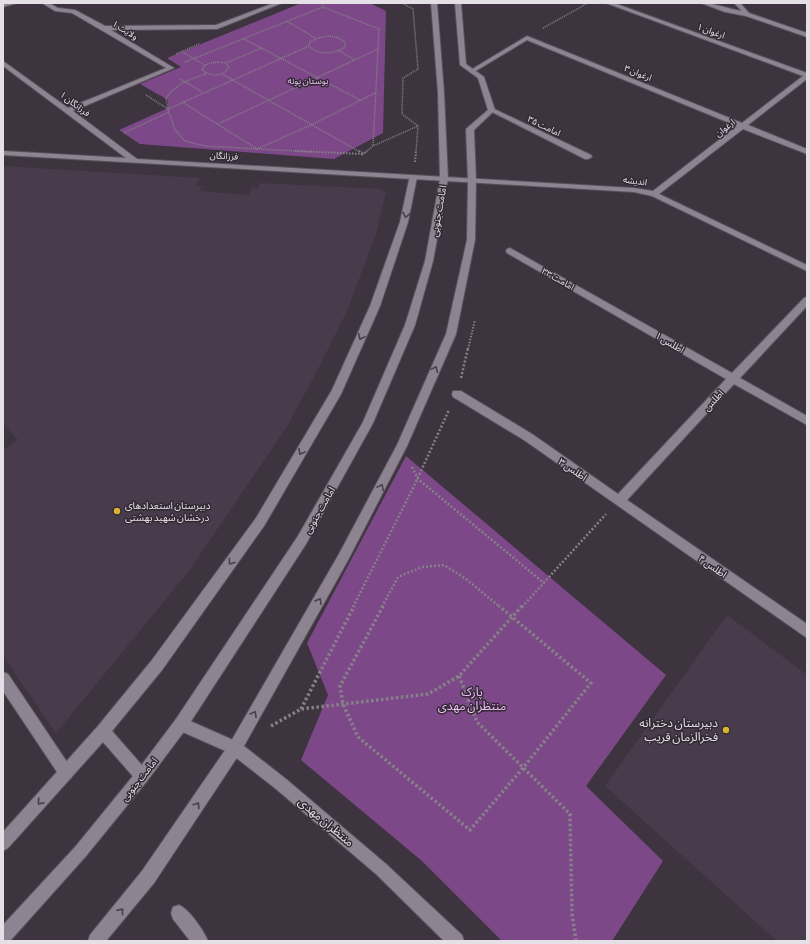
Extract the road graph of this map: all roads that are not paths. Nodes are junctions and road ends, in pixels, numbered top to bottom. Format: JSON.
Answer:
{"nodes":[{"id":1,"x":14,"y":3,"type":"edge"},
{"id":2,"x":45,"y":3,"type":"edge"},
{"id":3,"x":279,"y":3,"type":"edge"},
{"id":4,"x":434,"y":3,"type":"edge"},
{"id":5,"x":458,"y":3,"type":"edge"},
{"id":6,"x":609,"y":3,"type":"edge"},
{"id":7,"x":704,"y":3,"type":"edge"},
{"id":8,"x":737,"y":3,"type":"edge"},
{"id":9,"x":3,"y":5,"type":"edge"},
{"id":10,"x":747,"y":14,"type":"junction"},
{"id":11,"x":104,"y":28,"type":"junction"},
{"id":12,"x":807,"y":35,"type":"edge"},
{"id":13,"x":3,"y":64,"type":"edge"},
{"id":14,"x":472,"y":71,"type":"junction"},
{"id":15,"x":807,"y":76,"type":"edge"},
{"id":16,"x":492,"y":110,"type":"junction"},
{"id":17,"x":68,"y":111,"type":"junction"},
{"id":18,"x":743,"y":126,"type":"junction"},
{"id":19,"x":807,"y":152,"type":"edge"},
{"id":20,"x":3,"y":153,"type":"edge"},
{"id":21,"x":588,"y":157,"type":"dead end"},
{"id":22,"x":135,"y":161,"type":"junction"},
{"id":23,"x":413,"y":177,"type":"junction"},
{"id":24,"x":444,"y":179,"type":"junction"},
{"id":25,"x":472,"y":180,"type":"junction"},
{"id":26,"x":654,"y":194,"type":"junction"},
{"id":27,"x":510,"y":251,"type":"dead end"},
{"id":28,"x":807,"y":268,"type":"edge"},
{"id":29,"x":807,"y":300,"type":"edge"},
{"id":30,"x":607,"y":306,"type":"joint"},
{"id":31,"x":733,"y":378,"type":"junction"},
{"id":32,"x":457,"y":394,"type":"road end"},
{"id":33,"x":807,"y":421,"type":"edge"},
{"id":34,"x":619,"y":500,"type":"junction"},
{"id":35,"x":807,"y":632,"type":"edge"},
{"id":36,"x":3,"y":679,"type":"edge"},
{"id":37,"x":181,"y":724,"type":"junction"},
{"id":38,"x":103,"y":731,"type":"junction"},
{"id":39,"x":235,"y":748,"type":"junction"},
{"id":40,"x":66,"y":773,"type":"junction"},
{"id":41,"x":142,"y":776,"type":"junction"},
{"id":42,"x":3,"y":843,"type":"edge"},
{"id":43,"x":179,"y":913,"type":"dead end"},
{"id":44,"x":3,"y":937,"type":"edge"},
{"id":45,"x":96,"y":941,"type":"edge"},
{"id":46,"x":200,"y":941,"type":"edge"},
{"id":47,"x":456,"y":941,"type":"edge"}],
"edges":[{"from":1,"to":9,"type":"street"},
{"from":2,"to":11,"type":"street"},
{"from":3,"to":11,"type":"street","name":"ولایت ۱"},
{"from":4,"to":24,"type":"street","name":"امامت جنوبی"},
{"from":5,"to":14,"type":"street"},
{"from":6,"to":15,"type":"street","name":"ارغوان ۱"},
{"from":7,"to":10,"type":"street"},
{"from":8,"to":10,"type":"street"},
{"from":10,"to":12,"type":"street"},
{"from":11,"to":17,"type":"street","name":"ولایت ۱"},
{"from":13,"to":17,"type":"street","name":"فرزانگان ۱"},
{"from":14,"to":16,"type":"street"},
{"from":14,"to":18,"type":"street","name":"ارغوان ۳"},
{"from":15,"to":18,"type":"street","name":"ارغوان"},
{"from":16,"to":21,"type":"street","name":"امامت ۳۵"},
{"from":16,"to":25,"type":"street"},
{"from":17,"to":22,"type":"street","name":"فرزانگان ۱"},
{"from":18,"to":19,"type":"street","name":"ارغوان ۳"},
{"from":18,"to":26,"type":"street","name":"ارغوان"},
{"from":20,"to":22,"type":"street","name":"فرزانگان"},
{"from":22,"to":23,"type":"street","name":"فرزانگان"},
{"from":23,"to":24,"type":"street","name":"فرزانگان"},
{"from":23,"to":38,"type":"street","one_way":true},
{"from":24,"to":25,"type":"street","name":"اندیشه"},
{"from":24,"to":37,"type":"street","name":"امامت جنوبی"},
{"from":25,"to":26,"type":"street","name":"اندیشه"},
{"from":39,"to":25,"type":"street","one_way":true},
{"from":26,"to":28,"type":"street","name":"اندیشه"},
{"from":27,"to":30,"type":"street","name":"امامت ۳۳"},
{"from":29,"to":31,"type":"street","name":"اطلس"},
{"from":30,"to":31,"type":"street","name":"اطلس ۱"},
{"from":31,"to":33,"type":"street","name":"اطلس ۱"},
{"from":31,"to":34,"type":"street","name":"اطلس"},
{"from":32,"to":34,"type":"street","name":"اطلس ۳"},
{"from":34,"to":35,"type":"street","name":"اطلس ۴"},
{"from":36,"to":40,"type":"street"},
{"from":37,"to":39,"type":"street","name":"منتظران مهدی"},
{"from":37,"to":41,"type":"street","name":"امامت جنوبی"},
{"from":38,"to":40,"type":"street"},
{"from":38,"to":41,"type":"street"},
{"from":45,"to":39,"type":"street","one_way":true},
{"from":39,"to":47,"type":"street","name":"منتظران مهدی"},
{"from":40,"to":42,"type":"street","one_way":true},
{"from":41,"to":44,"type":"street","name":"امامت جنوبی"},
{"from":43,"to":46,"type":"street"}]}
